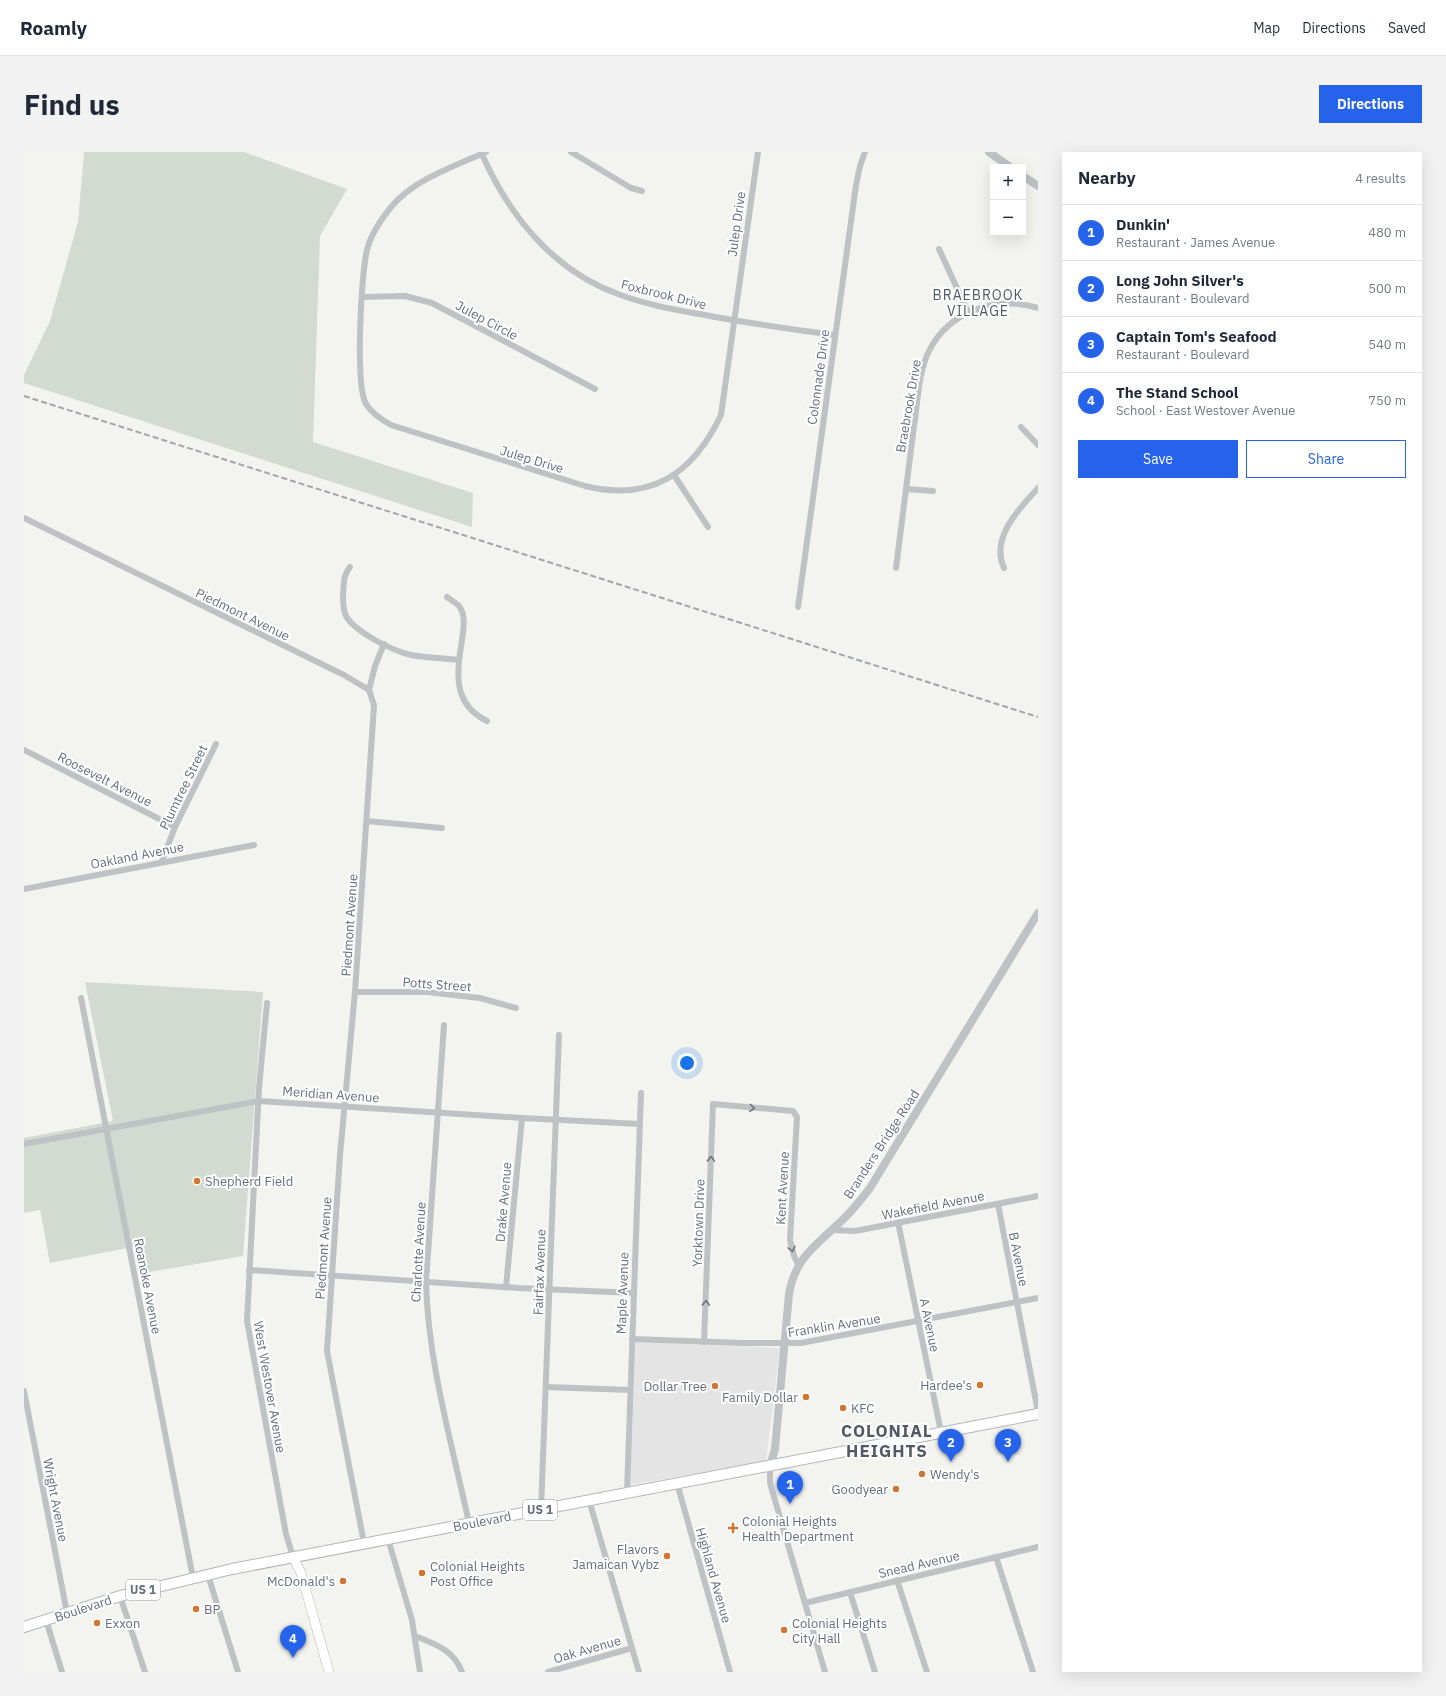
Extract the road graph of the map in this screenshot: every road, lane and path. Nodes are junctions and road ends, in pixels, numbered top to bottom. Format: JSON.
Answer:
{"nodes":[{"id":1,"x":571,"y":152,"type":"edge"},
{"id":2,"x":758,"y":152,"type":"edge"},
{"id":3,"x":865,"y":152,"type":"edge"},
{"id":4,"x":989,"y":152,"type":"edge"},
{"id":5,"x":483,"y":153,"type":"edge"},
{"id":6,"x":1006,"y":164,"type":"edge"},
{"id":7,"x":1026,"y":178,"type":"edge"},
{"id":8,"x":1038,"y":186,"type":"edge"},
{"id":9,"x":642,"y":191,"type":"dead end"},
{"id":10,"x":939,"y":249,"type":"dead end"},
{"id":11,"x":362,"y":297,"type":"junction"},
{"id":12,"x":1038,"y":308,"type":"edge"},
{"id":13,"x":968,"y":312,"type":"junction"},
{"id":14,"x":735,"y":320,"type":"junction"},
{"id":15,"x":835,"y":335,"type":"junction"},
{"id":16,"x":595,"y":389,"type":"dead end"},
{"id":17,"x":1021,"y":427,"type":"dead end"},
{"id":18,"x":1038,"y":445,"type":"edge"},
{"id":19,"x":674,"y":475,"type":"junction"},
{"id":20,"x":1038,"y":488,"type":"edge"},
{"id":21,"x":906,"y":489,"type":"junction"},
{"id":22,"x":933,"y":491,"type":"dead end"},
{"id":23,"x":24,"y":518,"type":"edge"},
{"id":24,"x":708,"y":527,"type":"dead end"},
{"id":25,"x":350,"y":567,"type":"dead end"},
{"id":26,"x":896,"y":568,"type":"dead end"},
{"id":27,"x":1004,"y":568,"type":"dead end"},
{"id":28,"x":447,"y":597,"type":"dead end"},
{"id":29,"x":798,"y":607,"type":"dead end"},
{"id":30,"x":384,"y":644,"type":"junction"},
{"id":31,"x":459,"y":660,"type":"junction"},
{"id":32,"x":369,"y":690,"type":"junction"},
{"id":33,"x":487,"y":721,"type":"dead end"},
{"id":34,"x":216,"y":744,"type":"dead end"},
{"id":35,"x":24,"y":750,"type":"edge"},
{"id":36,"x":367,"y":821,"type":"junction"},
{"id":37,"x":175,"y":826,"type":"junction"},
{"id":38,"x":442,"y":828,"type":"dead end"},
{"id":39,"x":254,"y":845,"type":"dead end"},
{"id":40,"x":162,"y":861,"type":"junction"},
{"id":41,"x":24,"y":889,"type":"edge"},
{"id":42,"x":1038,"y":913,"type":"edge"},
{"id":43,"x":355,"y":992,"type":"junction"},
{"id":44,"x":81,"y":998,"type":"dead end"},
{"id":45,"x":267,"y":1003,"type":"dead end"},
{"id":46,"x":516,"y":1008,"type":"dead end"},
{"id":47,"x":444,"y":1025,"type":"dead end"},
{"id":48,"x":559,"y":1035,"type":"dead end"},
{"id":49,"x":641,"y":1093,"type":"dead end"},
{"id":50,"x":259,"y":1101,"type":"junction"},
{"id":51,"x":345,"y":1106,"type":"junction"},
{"id":52,"x":438,"y":1113,"type":"junction"},
{"id":53,"x":796,"y":1113,"type":"joint"},
{"id":54,"x":522,"y":1118,"type":"junction"},
{"id":55,"x":556,"y":1120,"type":"junction"},
{"id":56,"x":640,"y":1124,"type":"junction"},
{"id":57,"x":106,"y":1128,"type":"junction"},
{"id":58,"x":24,"y":1144,"type":"edge"},
{"id":59,"x":1038,"y":1196,"type":"edge"},
{"id":60,"x":998,"y":1204,"type":"junction"},
{"id":61,"x":898,"y":1222,"type":"junction"},
{"id":62,"x":832,"y":1230,"type":"junction"},
{"id":63,"x":798,"y":1264,"type":"junction"},
{"id":64,"x":249,"y":1270,"type":"junction"},
{"id":65,"x":332,"y":1276,"type":"junction"},
{"id":66,"x":426,"y":1282,"type":"junction"},
{"id":67,"x":506,"y":1287,"type":"junction"},
{"id":68,"x":550,"y":1289,"type":"junction"},
{"id":69,"x":634,"y":1292,"type":"junction"},
{"id":70,"x":1038,"y":1298,"type":"edge"},
{"id":71,"x":1017,"y":1303,"type":"junction"},
{"id":72,"x":918,"y":1322,"type":"junction"},
{"id":73,"x":632,"y":1338,"type":"junction"},
{"id":74,"x":704,"y":1342,"type":"junction"},
{"id":75,"x":784,"y":1344,"type":"junction"},
{"id":76,"x":546,"y":1387,"type":"junction"},
{"id":77,"x":630,"y":1390,"type":"junction"},
{"id":78,"x":24,"y":1391,"type":"edge"},
{"id":79,"x":1038,"y":1413,"type":"edge"},
{"id":80,"x":941,"y":1432,"type":"junction"},
{"id":81,"x":770,"y":1466,"type":"junction"},
{"id":82,"x":677,"y":1483,"type":"junction"},
{"id":83,"x":627,"y":1493,"type":"junction"},
{"id":84,"x":589,"y":1500,"type":"junction"},
{"id":85,"x":542,"y":1510,"type":"junction"},
{"id":86,"x":469,"y":1523,"type":"junction"},
{"id":87,"x":388,"y":1539,"type":"junction"},
{"id":88,"x":364,"y":1543,"type":"junction"},
{"id":89,"x":1038,"y":1547,"type":"edge"},
{"id":90,"x":293,"y":1557,"type":"junction"},
{"id":91,"x":996,"y":1558,"type":"junction"},
{"id":92,"x":208,"y":1575,"type":"junction"},
{"id":93,"x":193,"y":1578,"type":"junction"},
{"id":94,"x":897,"y":1580,"type":"junction"},
{"id":95,"x":850,"y":1592,"type":"junction"},
{"id":96,"x":120,"y":1596,"type":"junction"},
{"id":97,"x":805,"y":1603,"type":"junction"},
{"id":98,"x":67,"y":1613,"type":"junction"},
{"id":99,"x":46,"y":1620,"type":"junction"},
{"id":100,"x":24,"y":1627,"type":"edge"},
{"id":101,"x":415,"y":1636,"type":"junction"},
{"id":102,"x":632,"y":1648,"type":"junction"},
{"id":103,"x":62,"y":1672,"type":"edge"},
{"id":104,"x":145,"y":1672,"type":"edge"},
{"id":105,"x":238,"y":1672,"type":"edge"},
{"id":106,"x":329,"y":1672,"type":"edge"},
{"id":107,"x":420,"y":1672,"type":"edge"},
{"id":108,"x":462,"y":1672,"type":"edge"},
{"id":109,"x":552,"y":1672,"type":"edge"},
{"id":110,"x":639,"y":1672,"type":"edge"},
{"id":111,"x":730,"y":1672,"type":"edge"},
{"id":112,"x":825,"y":1672,"type":"edge"},
{"id":113,"x":875,"y":1672,"type":"edge"},
{"id":114,"x":927,"y":1672,"type":"edge"},
{"id":115,"x":1033,"y":1672,"type":"edge"}],
"edges":[{"from":1,"to":9,"type":"street"},
{"from":2,"to":14,"type":"street","name":"Julep Drive"},
{"from":3,"to":15,"type":"street","name":"Colonnade Drive"},
{"from":4,"to":6,"type":"street"},
{"from":5,"to":11,"type":"street","name":"Julep Drive"},
{"from":5,"to":14,"type":"street","name":"Foxbrook Drive"},
{"from":7,"to":8,"type":"street"},
{"from":10,"to":13,"type":"street"},
{"from":11,"to":16,"type":"street","name":"Julep Circle"},
{"from":11,"to":19,"type":"street","name":"Julep Drive"},
{"from":12,"to":13,"type":"street","name":"Braebrook Drive"},
{"from":13,"to":21,"type":"street","name":"Braebrook Drive"},
{"from":14,"to":15,"type":"street","name":"Foxbrook Drive"},
{"from":14,"to":19,"type":"street","name":"Julep Drive"},
{"from":15,"to":29,"type":"street","name":"Colonnade Drive"},
{"from":17,"to":18,"type":"street"},
{"from":19,"to":24,"type":"street"},
{"from":20,"to":27,"type":"street"},
{"from":21,"to":22,"type":"street"},
{"from":21,"to":26,"type":"street","name":"Braebrook Drive"},
{"from":23,"to":32,"type":"street","name":"Piedmont Avenue"},
{"from":25,"to":30,"type":"street"},
{"from":28,"to":31,"type":"street"},
{"from":30,"to":31,"type":"street"},
{"from":30,"to":32,"type":"street"},
{"from":31,"to":33,"type":"street"},
{"from":32,"to":36,"type":"street","name":"Piedmont Avenue"},
{"from":34,"to":37,"type":"street","name":"Plumtree Street"},
{"from":35,"to":37,"type":"street","name":"Roosevelt Avenue"},
{"from":36,"to":38,"type":"street"},
{"from":36,"to":43,"type":"street","name":"Piedmont Avenue"},
{"from":37,"to":40,"type":"street","name":"Plumtree Street"},
{"from":39,"to":40,"type":"street","name":"Oakland Avenue"},
{"from":40,"to":41,"type":"street","name":"Oakland Avenue"},
{"from":42,"to":62,"type":"street","name":"Branders Bridge Road"},
{"from":43,"to":46,"type":"street","name":"Potts Street"},
{"from":43,"to":51,"type":"street","name":"Piedmont Avenue"},
{"from":44,"to":57,"type":"street","name":"Roanoke Avenue"},
{"from":45,"to":50,"type":"street","name":"West Westover Avenue"},
{"from":47,"to":52,"type":"street","name":"Charlotte Avenue"},
{"from":48,"to":55,"type":"street","name":"Fairfax Avenue"},
{"from":49,"to":56,"type":"street","name":"Maple Avenue"},
{"from":50,"to":51,"type":"street","name":"Meridian Avenue"},
{"from":50,"to":57,"type":"street","name":"Meridian Avenue"},
{"from":50,"to":64,"type":"street","name":"West Westover Avenue"},
{"from":51,"to":52,"type":"street","name":"Meridian Avenue"},
{"from":51,"to":65,"type":"street","name":"Piedmont Avenue"},
{"from":52,"to":54,"type":"street","name":"Meridian Avenue"},
{"from":52,"to":66,"type":"street","name":"Charlotte Avenue"},
{"from":53,"to":63,"type":"street","name":"Kent Avenue","one_way":true},
{"from":74,"to":53,"type":"street","name":"Yorktown Drive","one_way":true},
{"from":54,"to":55,"type":"street","name":"Meridian Avenue"},
{"from":54,"to":67,"type":"street","name":"Drake Avenue"},
{"from":55,"to":56,"type":"street","name":"Meridian Avenue"},
{"from":55,"to":68,"type":"street","name":"Fairfax Avenue"},
{"from":56,"to":69,"type":"street","name":"Maple Avenue"},
{"from":57,"to":58,"type":"street","name":"Meridian Avenue"},
{"from":57,"to":93,"type":"street","name":"Roanoke Avenue"},
{"from":59,"to":60,"type":"street","name":"Wakefield Avenue"},
{"from":60,"to":61,"type":"street","name":"Wakefield Avenue"},
{"from":60,"to":71,"type":"street","name":"B Avenue"},
{"from":61,"to":62,"type":"street","name":"Wakefield Avenue"},
{"from":61,"to":72,"type":"street","name":"A Avenue"},
{"from":62,"to":63,"type":"street","name":"Branders Bridge Road"},
{"from":63,"to":75,"type":"street","name":"Branders Bridge Road"},
{"from":64,"to":65,"type":"street"},
{"from":64,"to":90,"type":"street","name":"West Westover Avenue"},
{"from":65,"to":66,"type":"street"},
{"from":65,"to":88,"type":"street","name":"Piedmont Avenue"},
{"from":66,"to":67,"type":"street"},
{"from":66,"to":86,"type":"street","name":"Charlotte Avenue"},
{"from":67,"to":68,"type":"street"},
{"from":68,"to":69,"type":"street"},
{"from":68,"to":76,"type":"street","name":"Fairfax Avenue"},
{"from":69,"to":73,"type":"street","name":"Maple Avenue"},
{"from":70,"to":71,"type":"street","name":"Franklin Avenue"},
{"from":71,"to":72,"type":"street","name":"Franklin Avenue"},
{"from":71,"to":79,"type":"street","name":"B Avenue"},
{"from":72,"to":75,"type":"street","name":"Franklin Avenue"},
{"from":72,"to":80,"type":"street","name":"A Avenue"},
{"from":73,"to":74,"type":"street","name":"Franklin Avenue"},
{"from":73,"to":77,"type":"street","name":"Maple Avenue"},
{"from":74,"to":75,"type":"street","name":"Franklin Avenue"},
{"from":75,"to":81,"type":"street","name":"Branders Bridge Road"},
{"from":76,"to":77,"type":"street"},
{"from":76,"to":85,"type":"street","name":"Fairfax Avenue"},
{"from":77,"to":83,"type":"street","name":"Maple Avenue"},
{"from":78,"to":98,"type":"street","name":"Wright Avenue"},
{"from":79,"to":80,"type":"main road","name":"Boulevard","number":"US 1"},
{"from":80,"to":81,"type":"main road","name":"Boulevard","number":"US 1"},
{"from":81,"to":82,"type":"main road","name":"Boulevard","number":"US 1"},
{"from":81,"to":97,"type":"street"},
{"from":82,"to":83,"type":"main road","name":"Boulevard","number":"US 1"},
{"from":82,"to":111,"type":"street","name":"Highland Avenue"},
{"from":83,"to":84,"type":"main road","name":"Boulevard","number":"US 1"},
{"from":84,"to":85,"type":"main road","name":"Boulevard","number":"US 1"},
{"from":84,"to":102,"type":"street"},
{"from":85,"to":86,"type":"main road","name":"Boulevard","number":"US 1"},
{"from":86,"to":87,"type":"main road","name":"Boulevard","number":"US 1"},
{"from":87,"to":88,"type":"main road","name":"Boulevard","number":"US 1"},
{"from":87,"to":101,"type":"street"},
{"from":88,"to":90,"type":"main road","name":"Boulevard","number":"US 1"},
{"from":89,"to":91,"type":"street","name":"Snead Avenue"},
{"from":90,"to":92,"type":"main road","name":"Boulevard","number":"US 1"},
{"from":90,"to":106,"type":"main road"},
{"from":91,"to":94,"type":"street","name":"Snead Avenue"},
{"from":91,"to":115,"type":"street"},
{"from":92,"to":93,"type":"main road","name":"Boulevard","number":"US 1"},
{"from":92,"to":105,"type":"street"},
{"from":93,"to":96,"type":"main road","name":"Boulevard","number":"US 1"},
{"from":94,"to":95,"type":"street","name":"Snead Avenue"},
{"from":94,"to":114,"type":"street"},
{"from":95,"to":97,"type":"street","name":"Snead Avenue"},
{"from":95,"to":113,"type":"street"},
{"from":96,"to":98,"type":"main road","name":"Boulevard","number":"US 1"},
{"from":96,"to":104,"type":"street"},
{"from":97,"to":112,"type":"street"},
{"from":98,"to":99,"type":"main road","name":"Boulevard","number":"US 1"},
{"from":99,"to":100,"type":"main road","name":"Boulevard","number":"US 1"},
{"from":99,"to":103,"type":"street"},
{"from":101,"to":107,"type":"street"},
{"from":101,"to":108,"type":"street"},
{"from":102,"to":109,"type":"street","name":"Oak Avenue"},
{"from":102,"to":110,"type":"street"}]}
